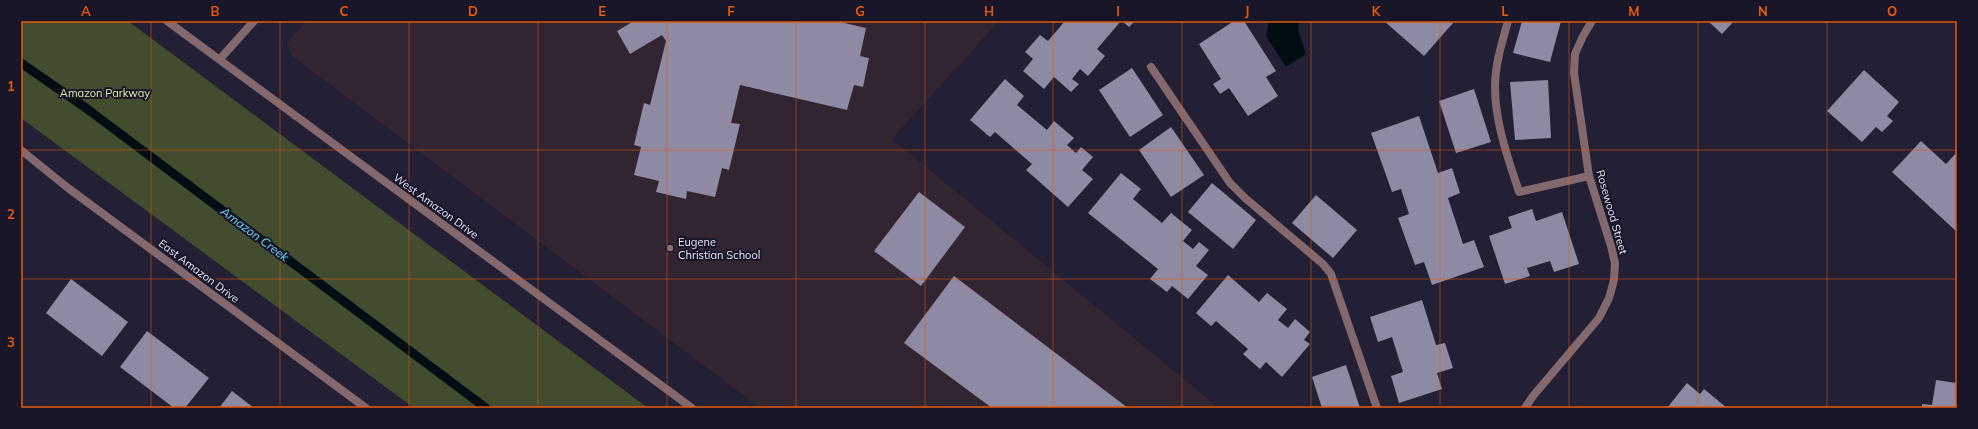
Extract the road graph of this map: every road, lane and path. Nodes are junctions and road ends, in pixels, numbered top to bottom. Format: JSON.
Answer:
{"nodes":[{"id":1,"x":168,"y":21,"type":"edge"},
{"id":2,"x":254,"y":21,"type":"edge"},
{"id":3,"x":1508,"y":21,"type":"edge"},
{"id":4,"x":1592,"y":21,"type":"edge"},
{"id":5,"x":220,"y":59,"type":"junction"},
{"id":6,"x":1151,"y":67,"type":"dead end"},
{"id":7,"x":21,"y":150,"type":"edge"},
{"id":8,"x":1589,"y":176,"type":"junction"},
{"id":9,"x":366,"y":408,"type":"edge"},
{"id":10,"x":692,"y":408,"type":"edge"},
{"id":11,"x":1377,"y":408,"type":"edge"},
{"id":12,"x":1525,"y":408,"type":"edge"}],
"edges":[{"from":1,"to":5,"type":"street","name":"West Amazon Drive"},
{"from":2,"to":5,"type":"street"},
{"from":3,"to":8,"type":"street"},
{"from":4,"to":8,"type":"street","name":"Rosewood Street"},
{"from":5,"to":10,"type":"street","name":"West Amazon Drive"},
{"from":6,"to":11,"type":"street"},
{"from":7,"to":9,"type":"street","name":"East Amazon Drive"},
{"from":8,"to":12,"type":"street","name":"Rosewood Street"}]}
